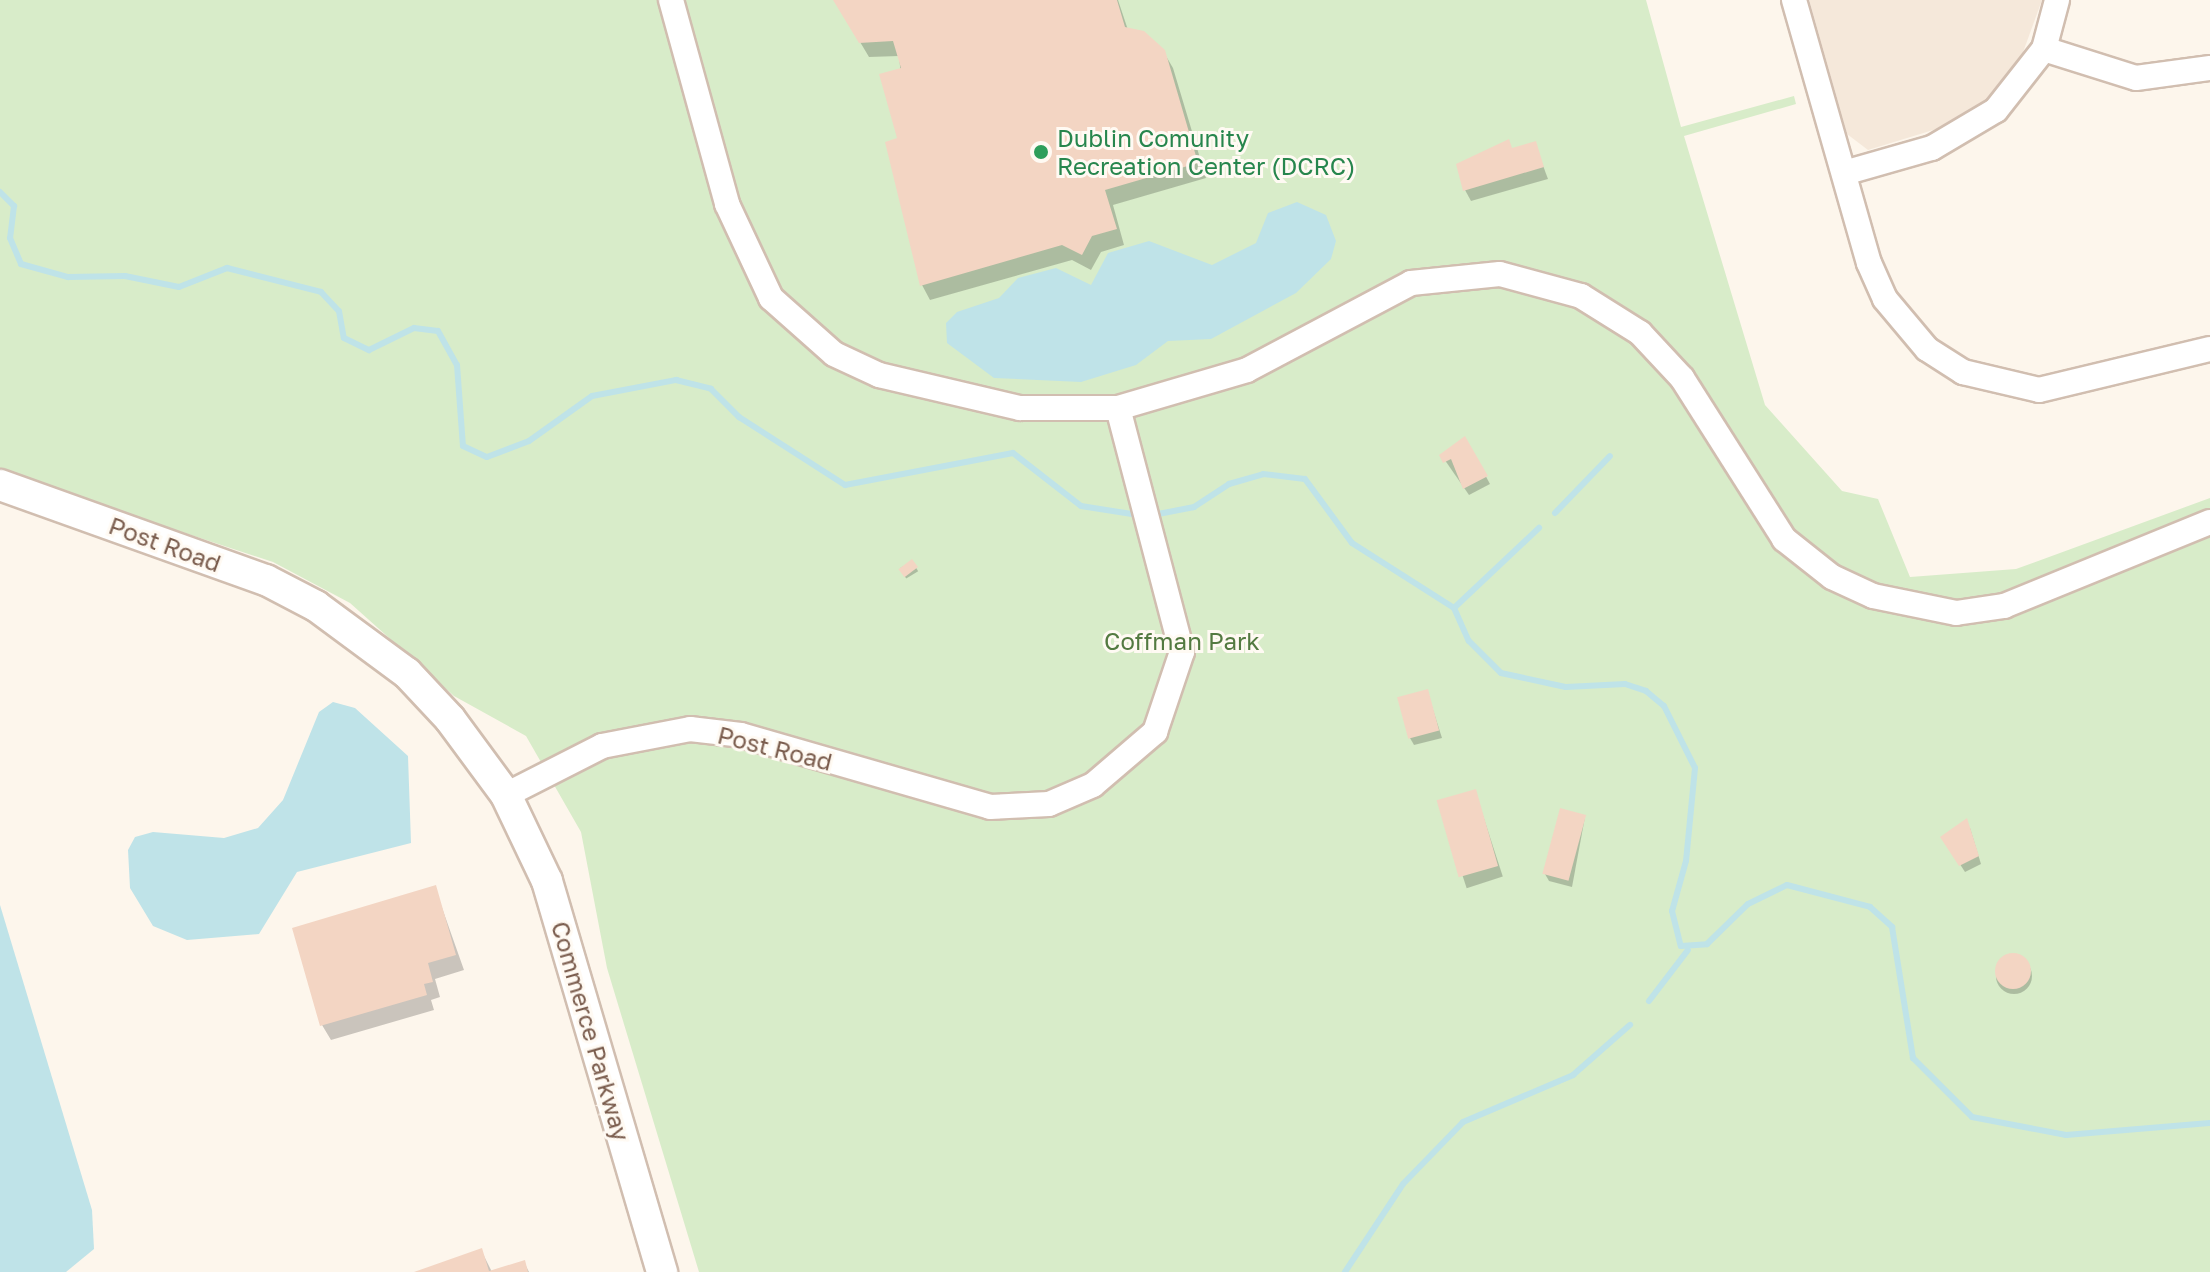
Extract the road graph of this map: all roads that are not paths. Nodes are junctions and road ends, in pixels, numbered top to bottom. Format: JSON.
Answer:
{"nodes":[{"id":1,"x":671,"y":0,"type":"edge"},
{"id":2,"x":1794,"y":0,"type":"edge"},
{"id":3,"x":2057,"y":0,"type":"edge"},
{"id":4,"x":2044,"y":49,"type":"junction"},
{"id":5,"x":2210,"y":68,"type":"edge"},
{"id":6,"x":1844,"y":173,"type":"junction"},
{"id":7,"x":2210,"y":349,"type":"edge"},
{"id":8,"x":1118,"y":408,"type":"junction"},
{"id":9,"x":0,"y":485,"type":"edge"},
{"id":10,"x":2210,"y":522,"type":"edge"},
{"id":11,"x":506,"y":795,"type":"junction"},
{"id":12,"x":662,"y":1272,"type":"edge"}],
"edges":[{"from":1,"to":8,"type":"street"},
{"from":2,"to":6,"type":"street"},
{"from":3,"to":4,"type":"street"},
{"from":4,"to":5,"type":"street"},
{"from":4,"to":6,"type":"street"},
{"from":6,"to":7,"type":"street"},
{"from":8,"to":10,"type":"street"},
{"from":8,"to":11,"type":"street","name":"Post Road"},
{"from":9,"to":11,"type":"street","name":"Post Road"},
{"from":11,"to":12,"type":"street","name":"Commerce Parkway"}]}
